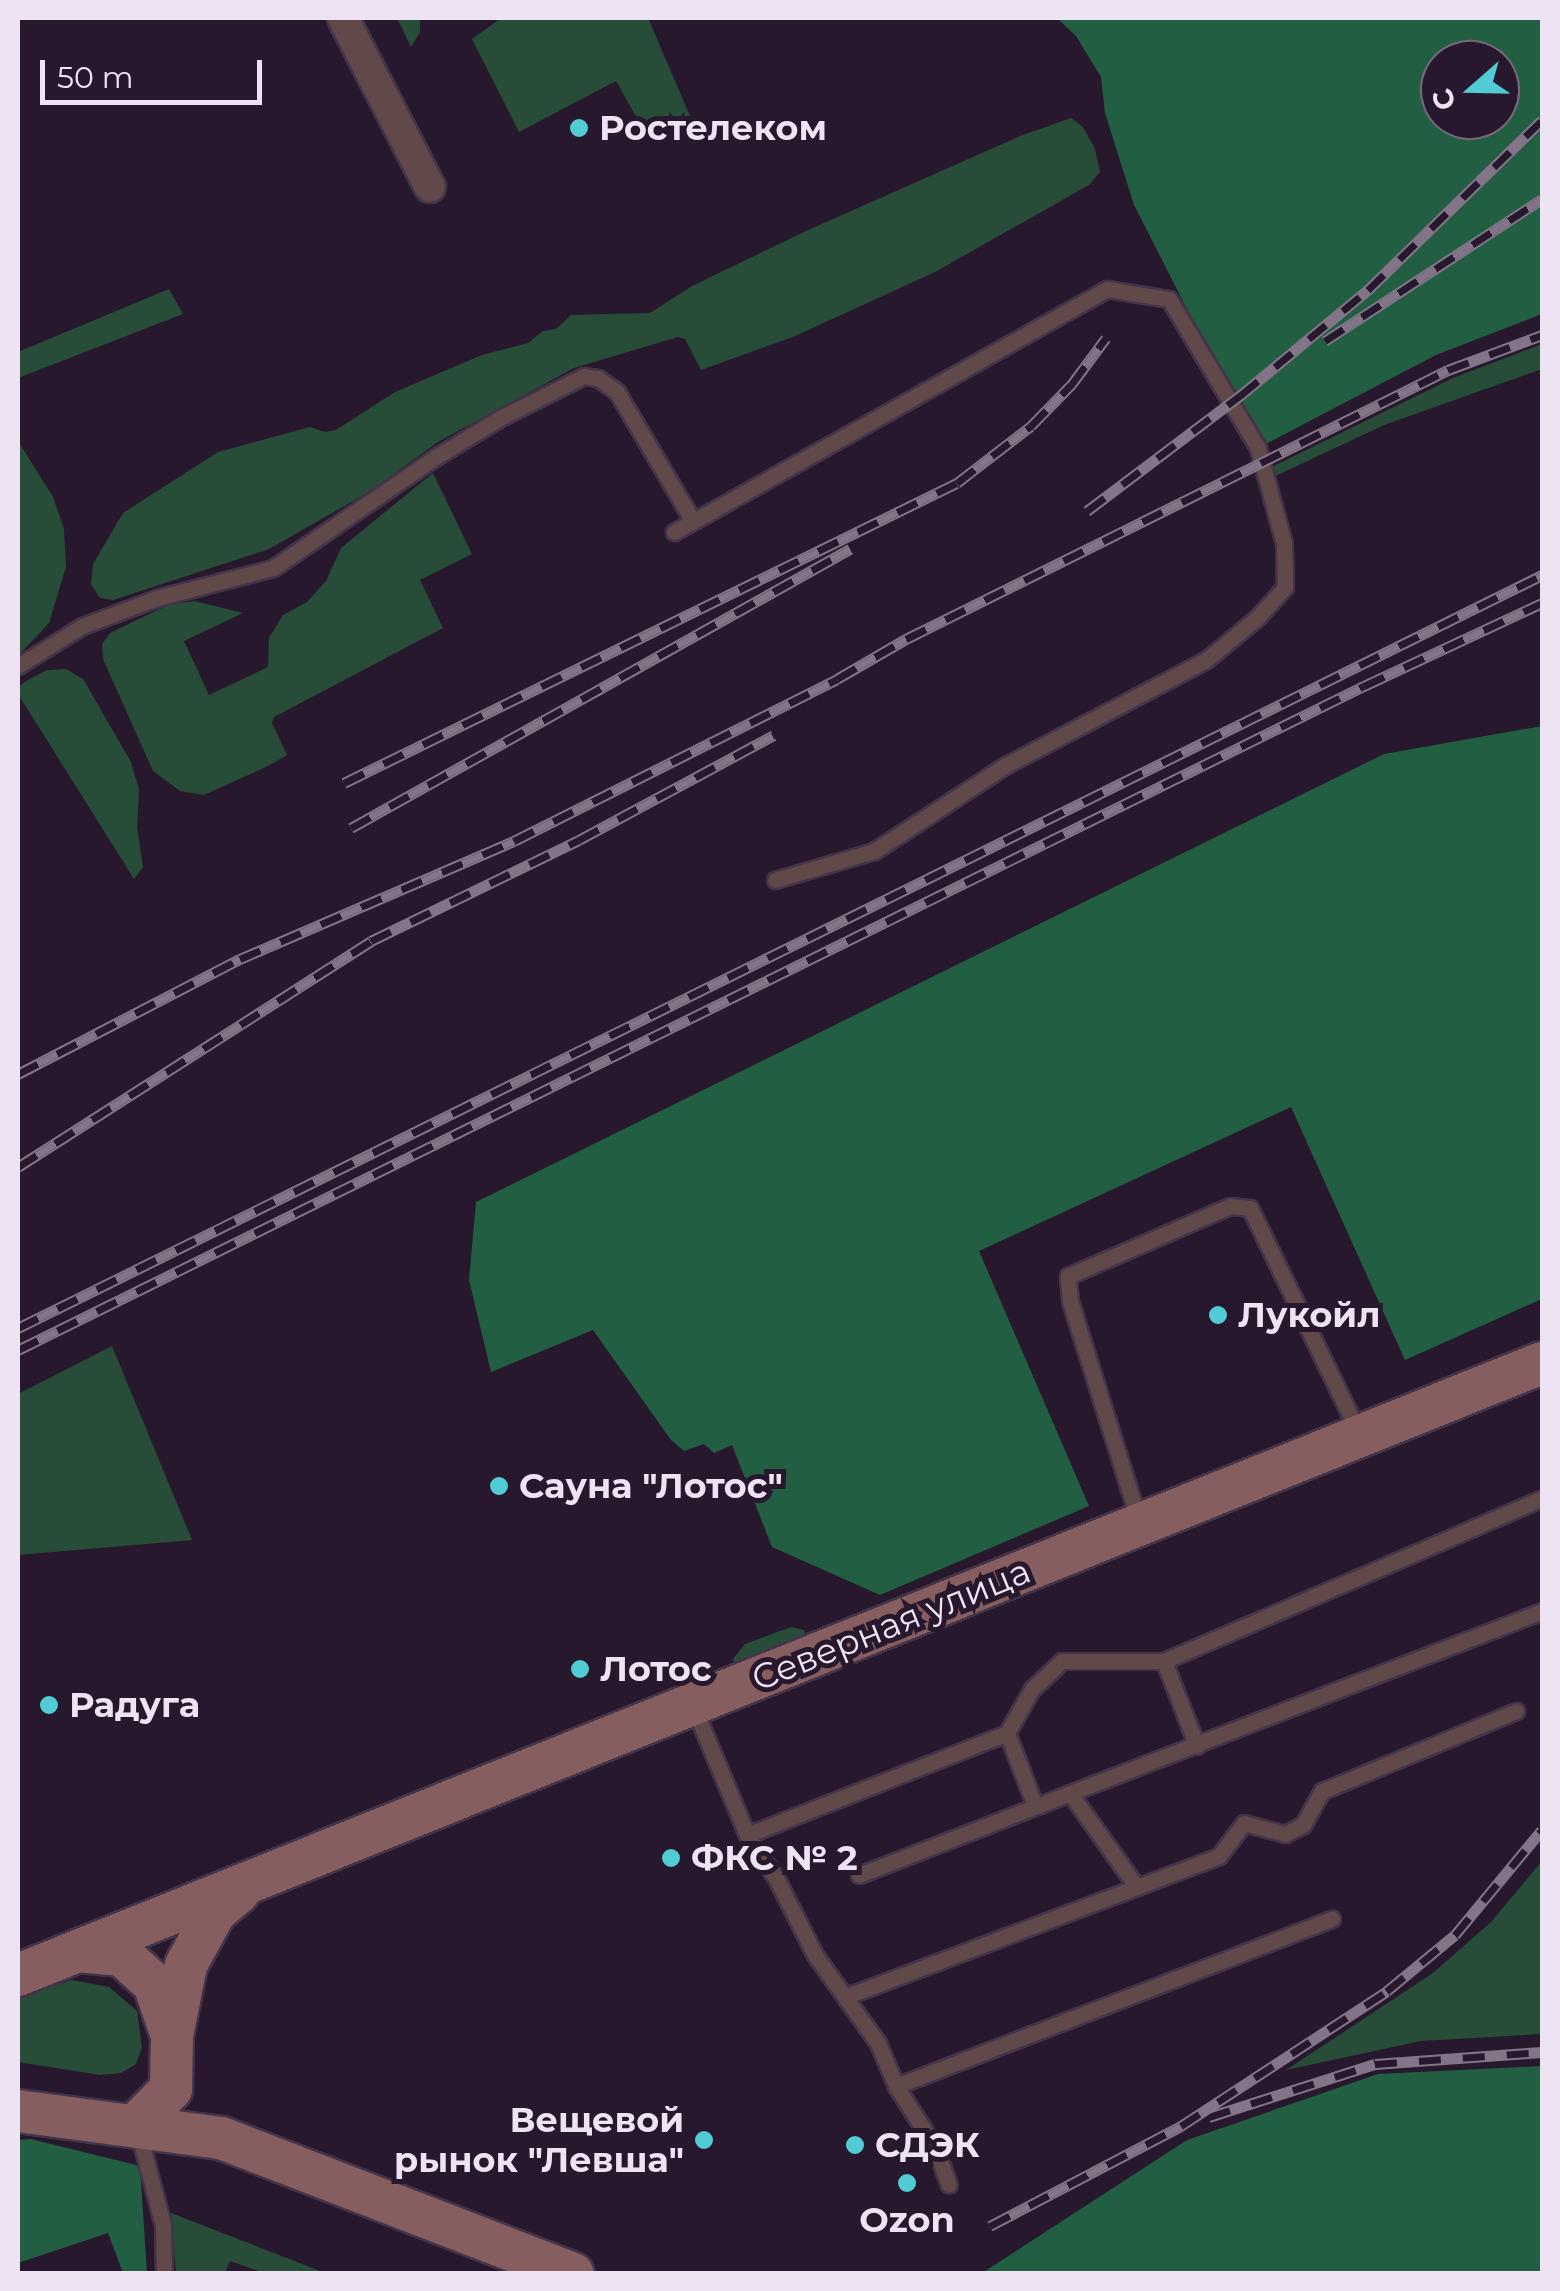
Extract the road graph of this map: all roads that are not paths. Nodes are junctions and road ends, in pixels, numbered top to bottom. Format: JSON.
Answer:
{"nodes":[{"id":1,"x":343,"y":18,"type":"edge"},
{"id":2,"x":430,"y":187,"type":"dead end"},
{"id":3,"x":693,"y":521,"type":"junction"},
{"id":4,"x":674,"y":532,"type":"dead end"},
{"id":5,"x":18,"y":666,"type":"edge"},
{"id":6,"x":774,"y":880,"type":"dead end"},
{"id":7,"x":1542,"y":1363,"type":"edge"},
{"id":8,"x":1360,"y":1436,"type":"junction"},
{"id":9,"x":1542,"y":1498,"type":"edge"},
{"id":10,"x":1140,"y":1525,"type":"junction"},
{"id":11,"x":1542,"y":1612,"type":"edge"},
{"id":12,"x":1164,"y":1661,"type":"junction"},
{"id":13,"x":693,"y":1704,"type":"junction"},
{"id":14,"x":1516,"y":1711,"type":"dead end"},
{"id":15,"x":1006,"y":1732,"type":"junction"},
{"id":16,"x":1197,"y":1746,"type":"junction"},
{"id":17,"x":1070,"y":1792,"type":"junction"},
{"id":18,"x":1034,"y":1803,"type":"junction"},
{"id":19,"x":747,"y":1835,"type":"junction"},
{"id":20,"x":859,"y":1874,"type":"dead end"},
{"id":21,"x":251,"y":1882,"type":"junction"},
{"id":22,"x":1136,"y":1886,"type":"junction"},
{"id":23,"x":1332,"y":1918,"type":"dead end"},
{"id":24,"x":78,"y":1951,"type":"junction"},
{"id":25,"x":18,"y":1975,"type":"edge"},
{"id":26,"x":847,"y":1996,"type":"junction"},
{"id":27,"x":172,"y":2036,"type":"junction"},
{"id":28,"x":896,"y":2086,"type":"junction"},
{"id":29,"x":18,"y":2110,"type":"edge"},
{"id":30,"x":136,"y":2126,"type":"junction"},
{"id":31,"x":207,"y":2134,"type":"junction"},
{"id":32,"x":950,"y":2185,"type":"dead end"},
{"id":33,"x":164,"y":2274,"type":"edge"},
{"id":34,"x":574,"y":2274,"type":"edge"}],
"edges":[{"from":1,"to":2,"type":"street"},
{"from":3,"to":4,"type":"lane"},
{"from":3,"to":5,"type":"lane"},
{"from":3,"to":6,"type":"lane"},
{"from":7,"to":8,"type":"street","name":"Северная улица"},
{"from":8,"to":10,"type":"street","name":"Северная улица"},
{"from":8,"to":10,"type":"lane"},
{"from":9,"to":12,"type":"lane"},
{"from":10,"to":13,"type":"street","name":"Северная улица"},
{"from":11,"to":16,"type":"lane"},
{"from":12,"to":15,"type":"lane"},
{"from":12,"to":16,"type":"lane"},
{"from":13,"to":19,"type":"lane"},
{"from":13,"to":21,"type":"street","name":"Северная улица"},
{"from":14,"to":22,"type":"lane"},
{"from":15,"to":18,"type":"lane"},
{"from":15,"to":19,"type":"lane"},
{"from":16,"to":17,"type":"lane"},
{"from":17,"to":18,"type":"lane"},
{"from":17,"to":22,"type":"lane"},
{"from":18,"to":20,"type":"lane"},
{"from":19,"to":26,"type":"lane"},
{"from":21,"to":24,"type":"street","name":"Северная улица"},
{"from":21,"to":27,"type":"street"},
{"from":22,"to":26,"type":"lane"},
{"from":23,"to":28,"type":"lane"},
{"from":24,"to":25,"type":"street","name":"Северная улица"},
{"from":24,"to":27,"type":"street"},
{"from":26,"to":28,"type":"lane"},
{"from":27,"to":30,"type":"street"},
{"from":27,"to":31,"type":"street"},
{"from":28,"to":32,"type":"lane"},
{"from":29,"to":30,"type":"street"},
{"from":30,"to":31,"type":"street"},
{"from":30,"to":33,"type":"lane"},
{"from":31,"to":34,"type":"street"}]}
